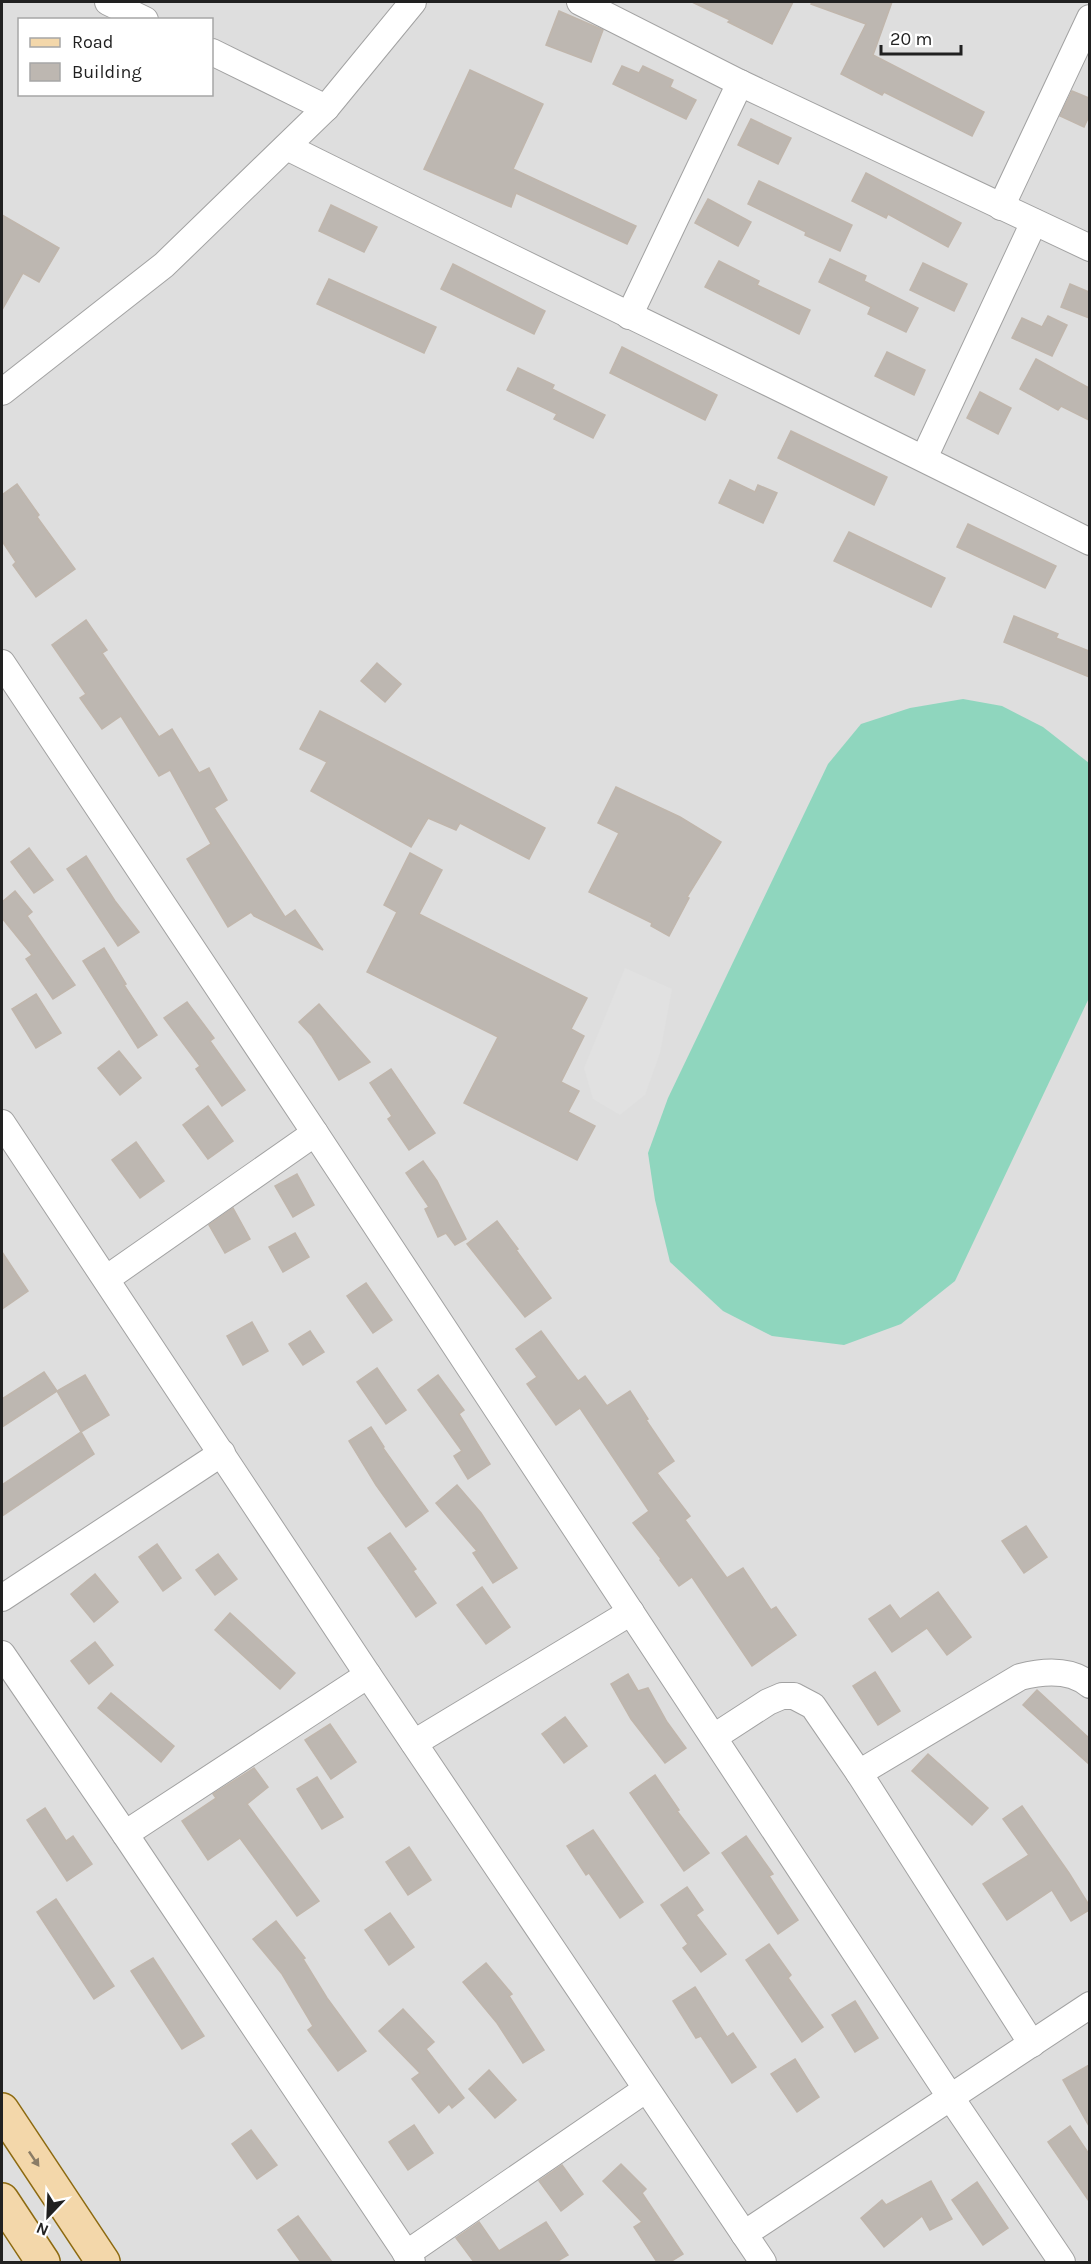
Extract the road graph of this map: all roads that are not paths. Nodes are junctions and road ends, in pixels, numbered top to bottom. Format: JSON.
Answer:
{"nodes":[{"id":1,"x":108,"y":2,"type":"edge"},
{"id":2,"x":413,"y":2,"type":"edge"},
{"id":3,"x":580,"y":2,"type":"edge"},
{"id":4,"x":141,"y":18,"type":"edge"},
{"id":5,"x":1089,"y":18,"type":"edge"},
{"id":6,"x":213,"y":52,"type":"edge"},
{"id":7,"x":740,"y":83,"type":"junction"},
{"id":8,"x":326,"y":108,"type":"junction"},
{"id":9,"x":287,"y":147,"type":"junction"},
{"id":10,"x":1001,"y":207,"type":"junction"},
{"id":11,"x":1034,"y":222,"type":"junction"},
{"id":12,"x":1089,"y":248,"type":"edge"},
{"id":13,"x":629,"y":316,"type":"junction"},
{"id":14,"x":2,"y":392,"type":"edge"},
{"id":15,"x":924,"y":458,"type":"junction"},
{"id":16,"x":1089,"y":542,"type":"edge"},
{"id":17,"x":2,"y":663,"type":"edge"},
{"id":18,"x":2,"y":1123,"type":"edge"},
{"id":19,"x":315,"y":1133,"type":"junction"},
{"id":20,"x":106,"y":1279,"type":"junction"},
{"id":21,"x":222,"y":1453,"type":"junction"},
{"id":22,"x":2,"y":1598,"type":"edge"},
{"id":23,"x":631,"y":1612,"type":"junction"},
{"id":24,"x":2,"y":1654,"type":"edge"},
{"id":25,"x":368,"y":1675,"type":"junction"},
{"id":26,"x":1089,"y":1685,"type":"edge"},
{"id":27,"x":714,"y":1737,"type":"junction"},
{"id":28,"x":414,"y":1743,"type":"junction"},
{"id":29,"x":859,"y":1773,"type":"junction"},
{"id":30,"x":125,"y":1834,"type":"junction"},
{"id":31,"x":1089,"y":2005,"type":"edge"},
{"id":32,"x":1032,"y":2044,"type":"junction"},
{"id":33,"x":645,"y":2090,"type":"junction"},
{"id":34,"x":951,"y":2098,"type":"junction"},
{"id":35,"x":2,"y":2110,"type":"edge"},
{"id":36,"x":2,"y":2200,"type":"edge"},
{"id":37,"x":744,"y":2234,"type":"junction"},
{"id":38,"x":409,"y":2258,"type":"edge"},
{"id":39,"x":43,"y":2262,"type":"edge"},
{"id":40,"x":103,"y":2262,"type":"edge"},
{"id":41,"x":763,"y":2262,"type":"edge"},
{"id":42,"x":1062,"y":2262,"type":"edge"}],
"edges":[{"from":1,"to":4,"type":"street"},
{"from":2,"to":8,"type":"street"},
{"from":3,"to":7,"type":"street"},
{"from":5,"to":10,"type":"street"},
{"from":6,"to":8,"type":"street"},
{"from":7,"to":10,"type":"street"},
{"from":7,"to":13,"type":"street"},
{"from":8,"to":9,"type":"street"},
{"from":9,"to":13,"type":"street"},
{"from":9,"to":14,"type":"street"},
{"from":10,"to":11,"type":"street"},
{"from":11,"to":12,"type":"street"},
{"from":11,"to":15,"type":"street"},
{"from":13,"to":15,"type":"street"},
{"from":15,"to":16,"type":"street"},
{"from":17,"to":19,"type":"street"},
{"from":18,"to":20,"type":"street"},
{"from":19,"to":20,"type":"street"},
{"from":19,"to":23,"type":"street"},
{"from":20,"to":21,"type":"street"},
{"from":21,"to":22,"type":"street"},
{"from":21,"to":25,"type":"street"},
{"from":23,"to":27,"type":"street"},
{"from":23,"to":28,"type":"street"},
{"from":24,"to":30,"type":"street"},
{"from":25,"to":28,"type":"street"},
{"from":25,"to":30,"type":"street"},
{"from":26,"to":29,"type":"street"},
{"from":27,"to":29,"type":"street"},
{"from":27,"to":34,"type":"street"},
{"from":28,"to":33,"type":"street"},
{"from":29,"to":32,"type":"street"},
{"from":30,"to":38,"type":"street"},
{"from":31,"to":32,"type":"street"},
{"from":32,"to":34,"type":"street"},
{"from":33,"to":37,"type":"street"},
{"from":33,"to":38,"type":"street"},
{"from":34,"to":37,"type":"street"},
{"from":34,"to":42,"type":"street"},
{"from":35,"to":40,"type":"main road","one_way":true},
{"from":36,"to":39,"type":"main road"},
{"from":37,"to":41,"type":"street"}]}
